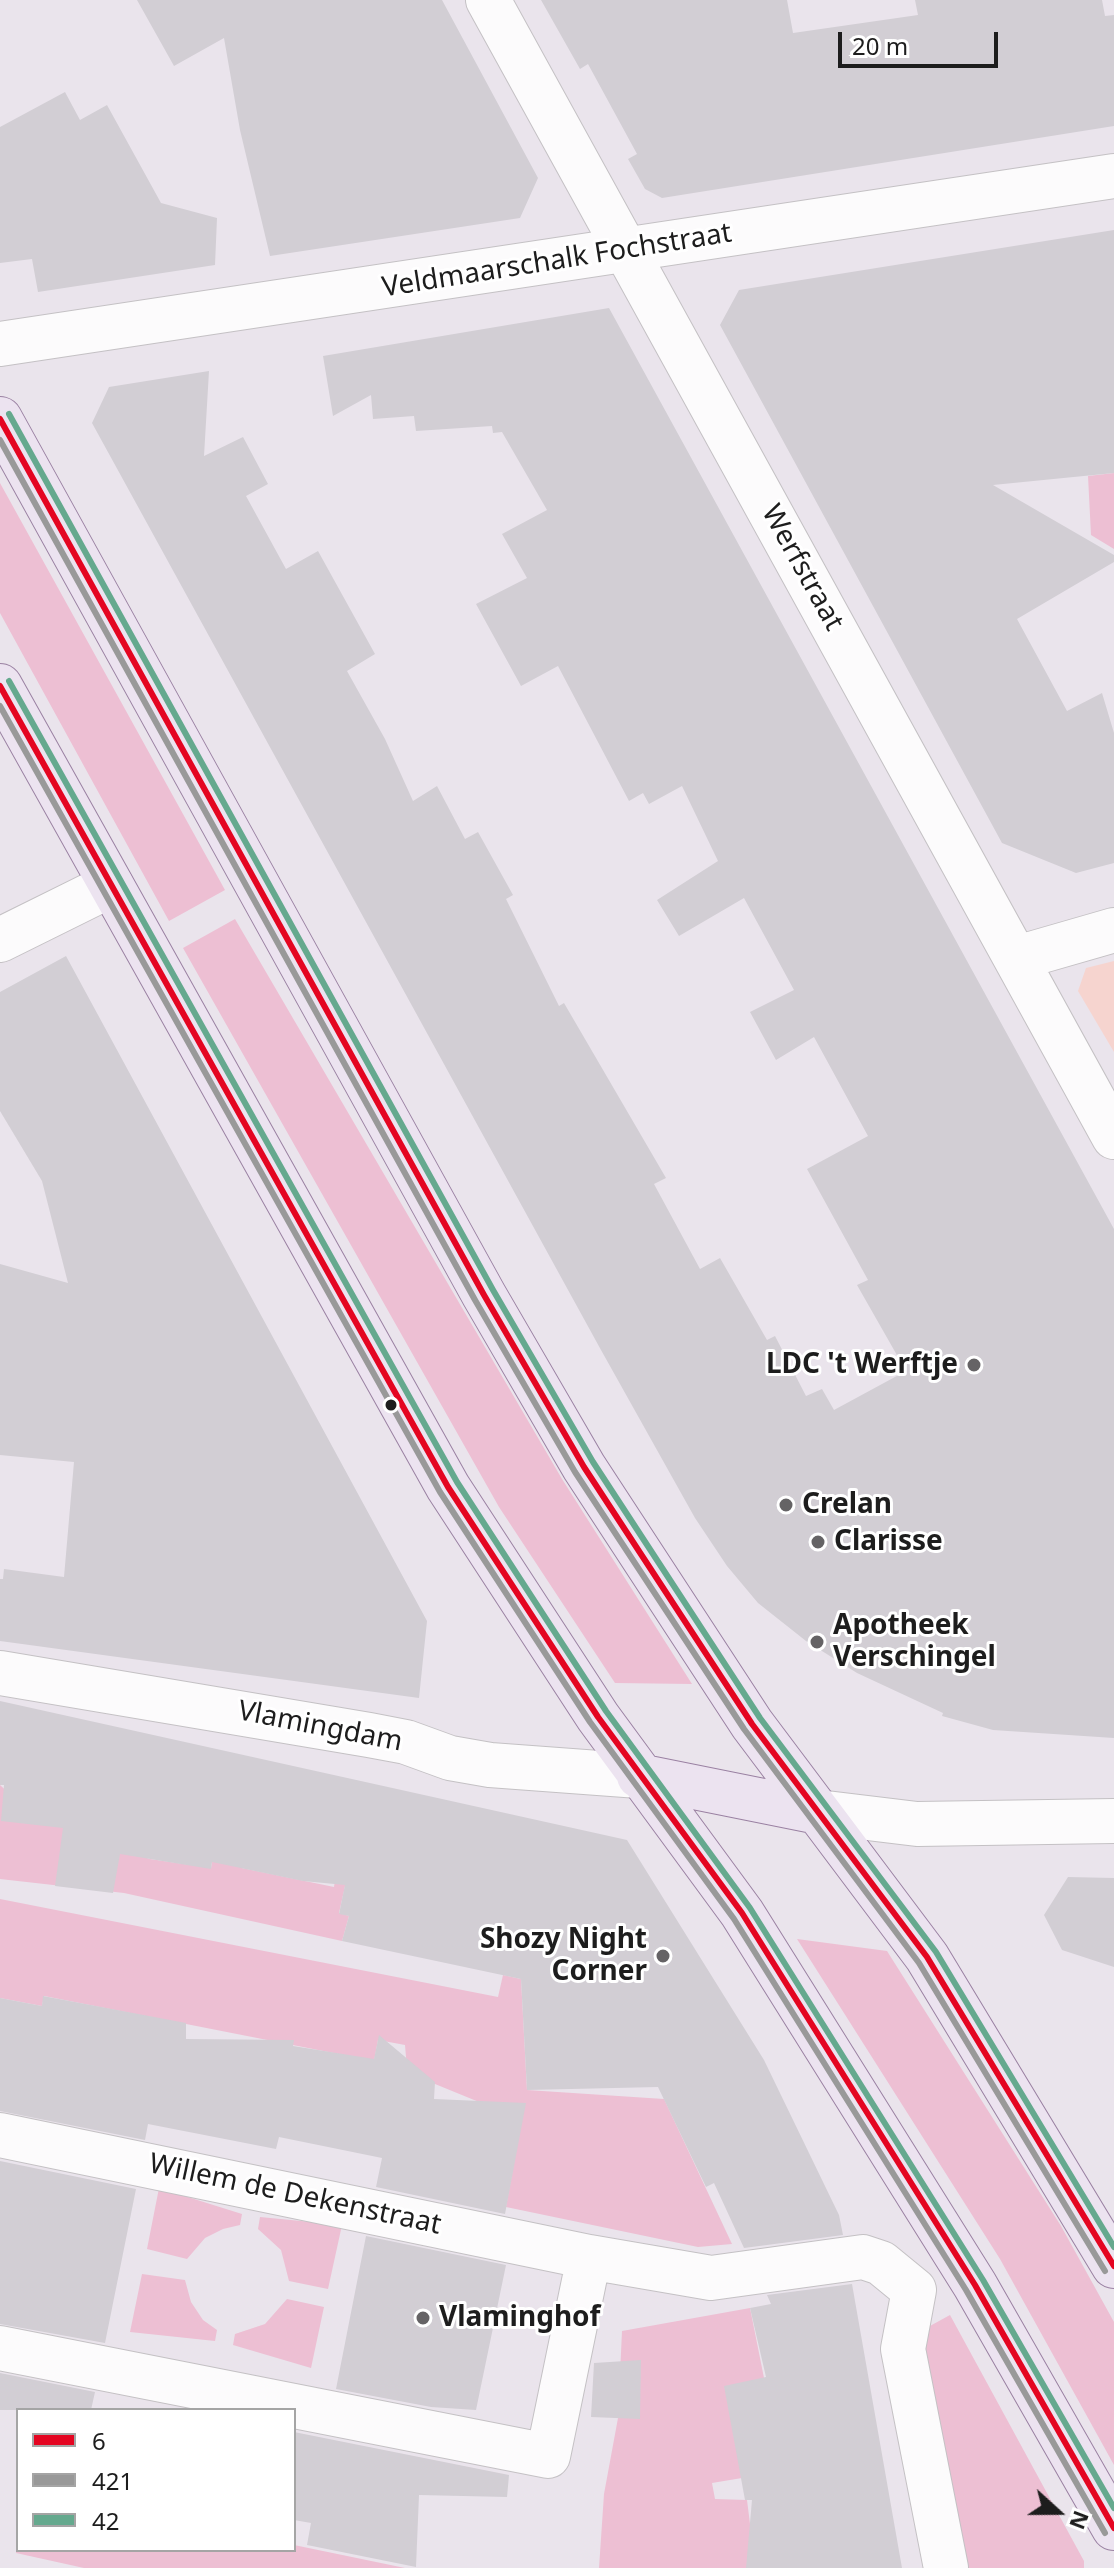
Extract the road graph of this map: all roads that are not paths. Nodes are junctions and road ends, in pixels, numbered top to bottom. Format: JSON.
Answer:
{"nodes":[{"id":1,"x":488,"y":0,"type":"edge"},
{"id":2,"x":1114,"y":176,"type":"edge"},
{"id":3,"x":627,"y":250,"type":"junction"},
{"id":4,"x":0,"y":344,"type":"edge"},
{"id":5,"x":0,"y":419,"type":"edge"},
{"id":6,"x":0,"y":686,"type":"edge"},
{"id":7,"x":111,"y":885,"type":"junction"},
{"id":8,"x":1114,"y":930,"type":"edge"},
{"id":9,"x":0,"y":940,"type":"edge"},
{"id":10,"x":1017,"y":958,"type":"junction"},
{"id":11,"x":1114,"y":1137,"type":"edge"},
{"id":12,"x":0,"y":1673,"type":"edge"},
{"id":13,"x":639,"y":1776,"type":"junction"},
{"id":14,"x":818,"y":1812,"type":"junction"},
{"id":15,"x":1114,"y":1821,"type":"edge"},
{"id":16,"x":0,"y":2135,"type":"edge"},
{"id":17,"x":589,"y":2257,"type":"junction"},
{"id":18,"x":1114,"y":2266,"type":"edge"},
{"id":19,"x":975,"y":2285,"type":"junction"},
{"id":20,"x":914,"y":2290,"type":"junction"},
{"id":21,"x":0,"y":2348,"type":"edge"},
{"id":22,"x":1114,"y":2528,"type":"edge"},
{"id":23,"x":946,"y":2568,"type":"edge"}],
"edges":[{"from":1,"to":3,"type":"street","name":"Werfstraat"},
{"from":2,"to":3,"type":"street","name":"Veldmaarschalk Fochstraat"},
{"from":3,"to":4,"type":"street","name":"Veldmaarschalk Fochstraat"},
{"from":3,"to":10,"type":"street","name":"Werfstraat"},
{"from":5,"to":14,"type":"main road"},
{"from":6,"to":7,"type":"main road"},
{"from":7,"to":9,"type":"street"},
{"from":7,"to":13,"type":"main road"},
{"from":8,"to":10,"type":"street"},
{"from":10,"to":11,"type":"street","name":"Werfstraat"},
{"from":12,"to":13,"type":"street","name":"Vlamingdam"},
{"from":13,"to":14,"type":"main road"},
{"from":13,"to":19,"type":"main road"},
{"from":14,"to":15,"type":"street"},
{"from":14,"to":18,"type":"main road"},
{"from":16,"to":17,"type":"street","name":"Willem de Dekenstraat"},
{"from":17,"to":20,"type":"street","name":"Willem de Dekenstraat"},
{"from":17,"to":21,"type":"street"},
{"from":19,"to":20,"type":"street"},
{"from":19,"to":22,"type":"main road"},
{"from":20,"to":23,"type":"street"}]}
